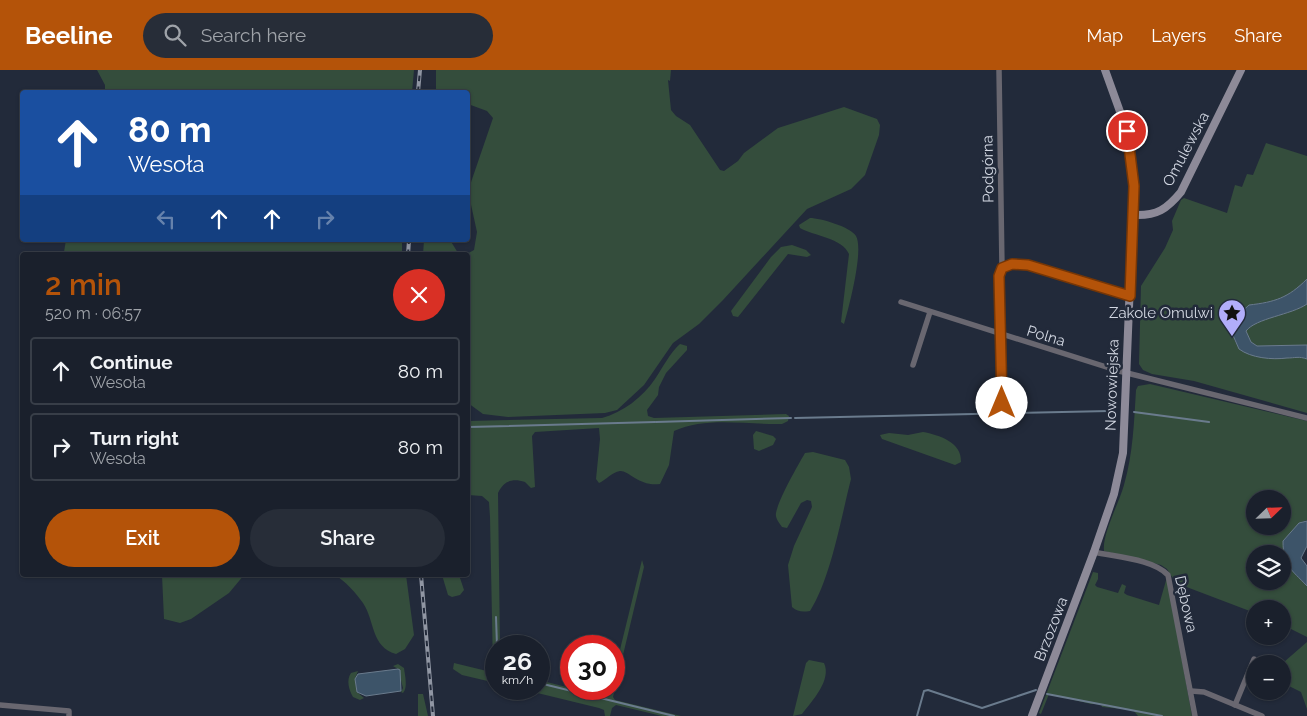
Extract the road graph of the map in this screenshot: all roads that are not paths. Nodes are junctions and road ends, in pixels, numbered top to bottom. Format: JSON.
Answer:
{"nodes":[{"id":1,"x":999,"y":70,"type":"edge"},
{"id":2,"x":1105,"y":70,"type":"edge"},
{"id":3,"x":1241,"y":70,"type":"edge"},
{"id":4,"x":1134,"y":215,"type":"junction"},
{"id":5,"x":1002,"y":268,"type":"junction"},
{"id":6,"x":1130,"y":296,"type":"junction"},
{"id":7,"x":901,"y":302,"type":"dead end"},
{"id":8,"x":930,"y":312,"type":"junction"},
{"id":9,"x":1001,"y":334,"type":"junction"},
{"id":10,"x":913,"y":365,"type":"dead end"},
{"id":11,"x":1127,"y":373,"type":"junction"},
{"id":12,"x":1002,"y":403,"type":"dead end"},
{"id":13,"x":1307,"y":418,"type":"edge"},
{"id":14,"x":1094,"y":552,"type":"junction"},
{"id":15,"x":1246,"y":678,"type":"edge"},
{"id":16,"x":1191,"y":690,"type":"junction"},
{"id":17,"x":0,"y":705,"type":"edge"},
{"id":18,"x":1235,"y":705,"type":"junction"},
{"id":19,"x":69,"y":714,"type":"edge"},
{"id":20,"x":1032,"y":716,"type":"edge"},
{"id":21,"x":1194,"y":716,"type":"edge"},
{"id":22,"x":1262,"y":716,"type":"edge"}],
"edges":[{"from":1,"to":5,"type":"street","name":"Podgórna"},
{"from":2,"to":4,"type":"main road","name":"Nowowiejska"},
{"from":3,"to":4,"type":"main road","name":"Omulewska"},
{"from":4,"to":6,"type":"main road","name":"Nowowiejska"},
{"from":5,"to":6,"type":"street"},
{"from":5,"to":9,"type":"street","name":"Podgórna"},
{"from":6,"to":11,"type":"main road","name":"Nowowiejska"},
{"from":7,"to":8,"type":"street","name":"Polna"},
{"from":8,"to":9,"type":"street","name":"Polna"},
{"from":8,"to":10,"type":"street"},
{"from":9,"to":11,"type":"street","name":"Polna"},
{"from":9,"to":12,"type":"street","name":"Podgórna"},
{"from":11,"to":13,"type":"street","name":"Polna"},
{"from":11,"to":14,"type":"main road","name":"Nowowiejska"},
{"from":14,"to":16,"type":"street","name":"Dębowa"},
{"from":14,"to":20,"type":"main road","name":"Brzozowa"},
{"from":15,"to":18,"type":"street"},
{"from":16,"to":18,"type":"street"},
{"from":16,"to":21,"type":"street","name":"Dębowa"},
{"from":17,"to":19,"type":"street"},
{"from":18,"to":22,"type":"street"}]}
